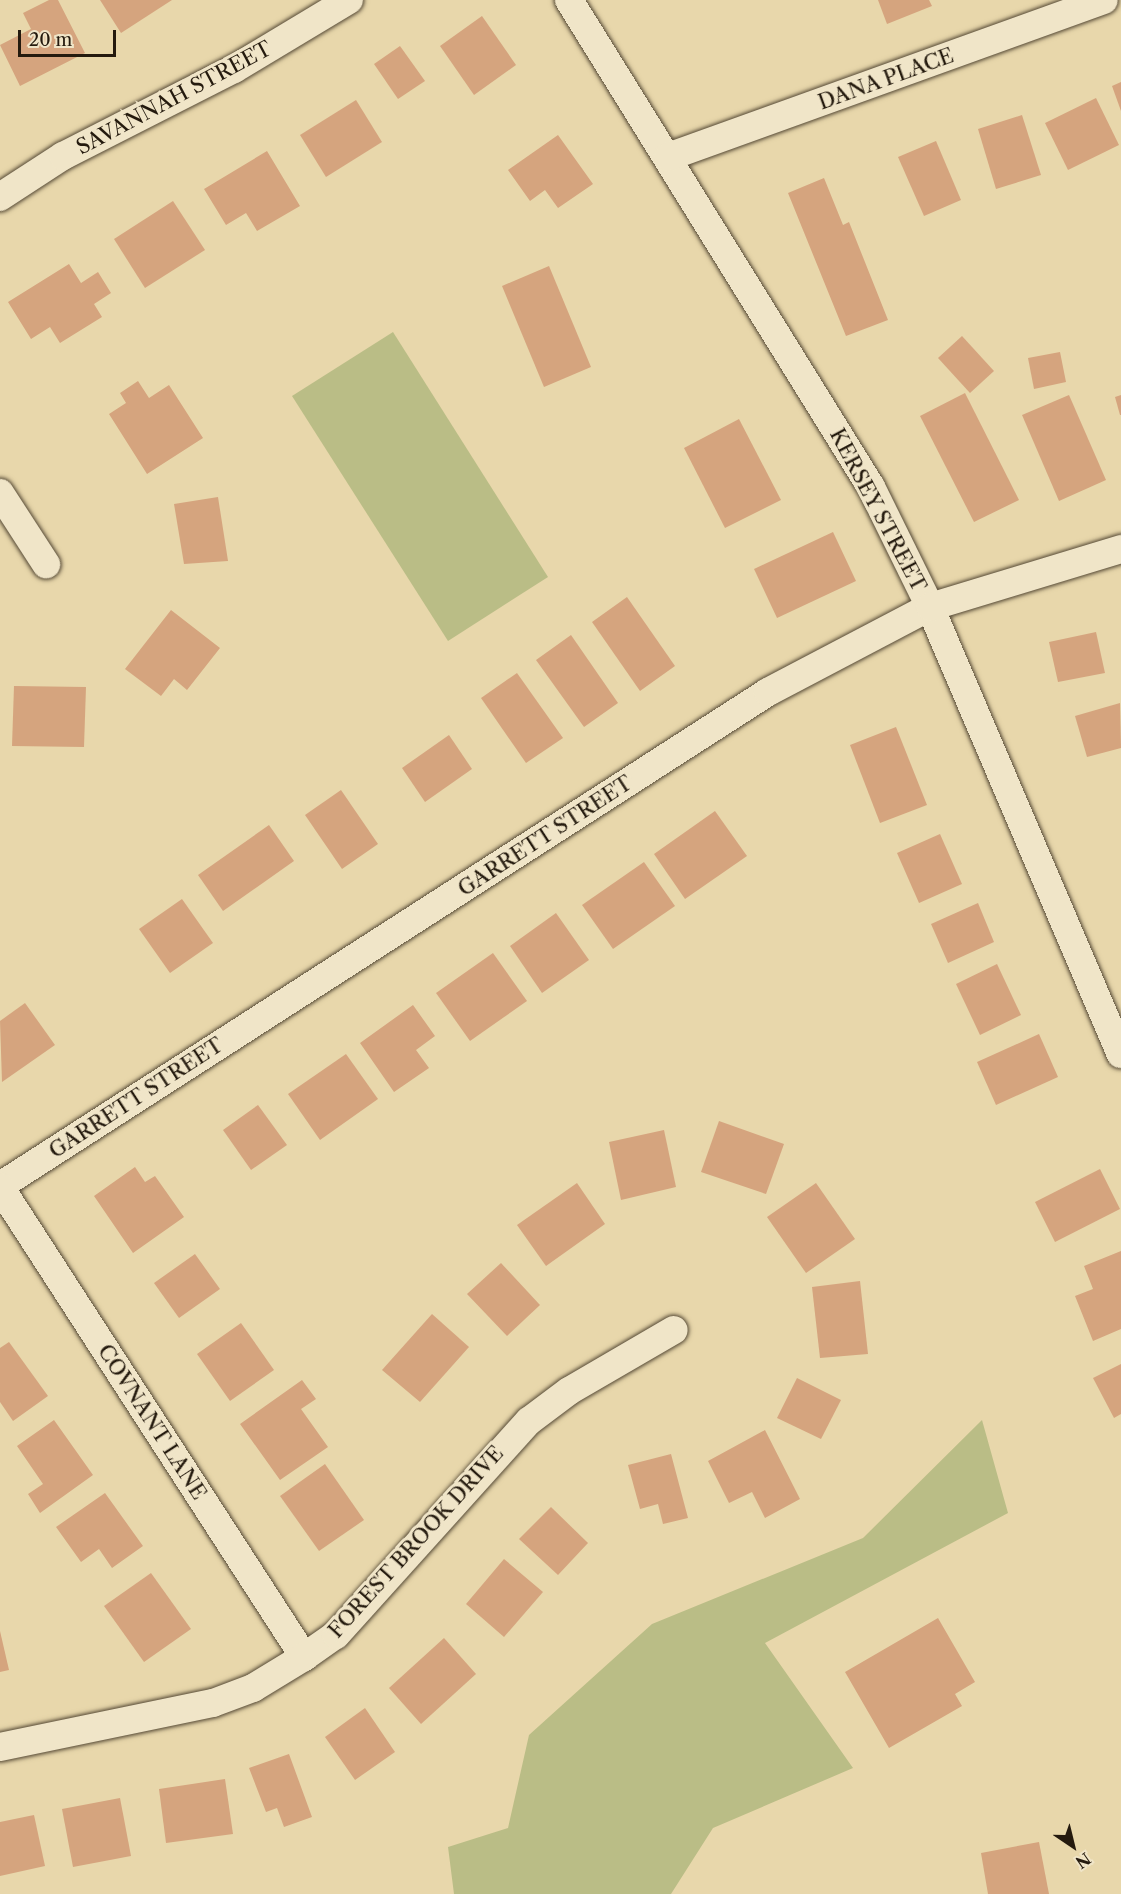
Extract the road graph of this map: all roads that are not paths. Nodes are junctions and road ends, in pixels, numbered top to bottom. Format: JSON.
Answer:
{"nodes":[{"id":1,"x":349,"y":0,"type":"edge"},
{"id":2,"x":569,"y":0,"type":"edge"},
{"id":3,"x":1104,"y":0,"type":"edge"},
{"id":4,"x":668,"y":157,"type":"junction"},
{"id":5,"x":0,"y":197,"type":"edge"},
{"id":6,"x":0,"y":493,"type":"edge"},
{"id":7,"x":1121,"y":549,"type":"edge"},
{"id":8,"x":46,"y":564,"type":"dead end"},
{"id":9,"x":930,"y":607,"type":"junction"},
{"id":10,"x":1121,"y":1054,"type":"edge"},
{"id":11,"x":0,"y":1186,"type":"edge"},
{"id":12,"x":674,"y":1330,"type":"dead end"},
{"id":13,"x":304,"y":1657,"type":"junction"},
{"id":14,"x":0,"y":1748,"type":"edge"}],
"edges":[{"from":1,"to":5,"type":"street","name":"SAVANNAH STREET"},
{"from":2,"to":4,"type":"street","name":"KERSEY STREET"},
{"from":3,"to":4,"type":"street","name":"DANA PLACE"},
{"from":4,"to":9,"type":"street","name":"KERSEY STREET"},
{"from":6,"to":8,"type":"street"},
{"from":7,"to":9,"type":"street","name":"GARRETT STREET"},
{"from":9,"to":10,"type":"street","name":"KERSEY STREET"},
{"from":9,"to":11,"type":"street","name":"GARRETT STREET"},
{"from":11,"to":13,"type":"street","name":"COVNANT LANE"},
{"from":12,"to":13,"type":"street","name":"FOREST BROOK DRIVE"},
{"from":13,"to":14,"type":"street","name":"FOREST BROOK DRIVE"}]}
